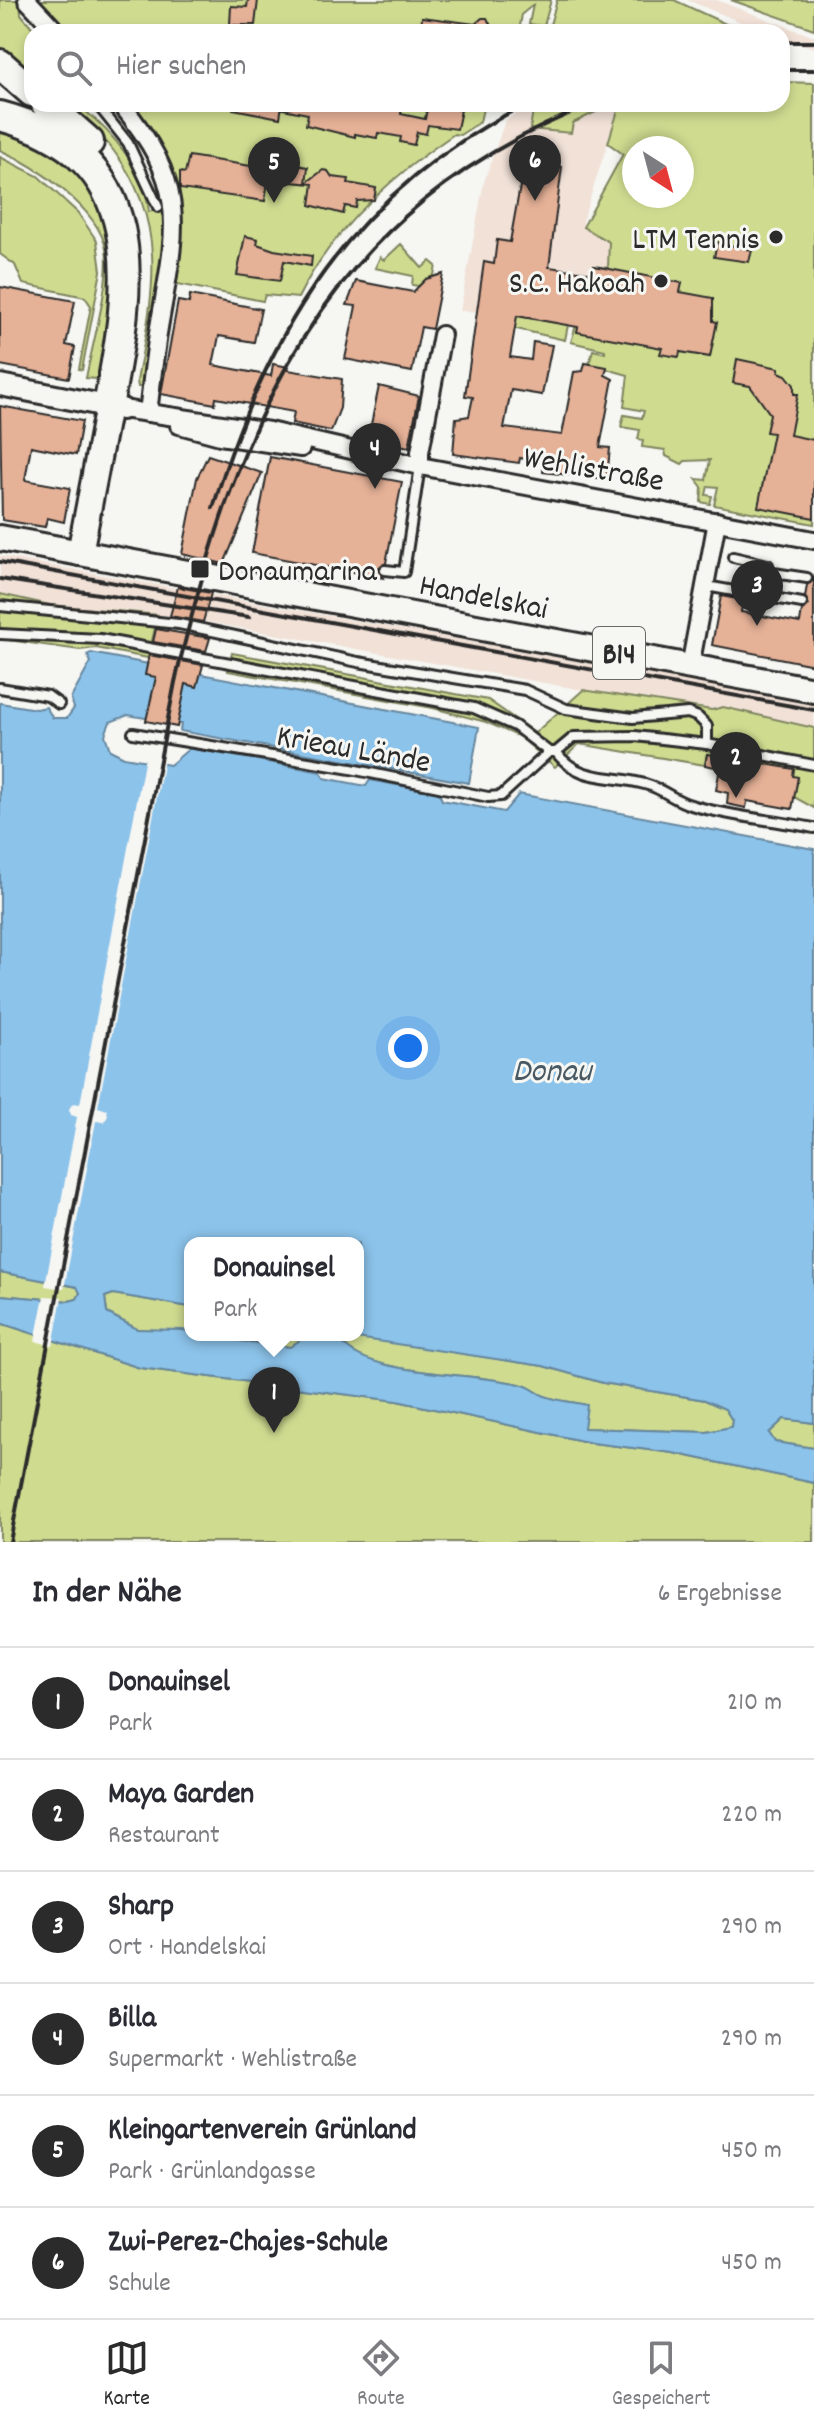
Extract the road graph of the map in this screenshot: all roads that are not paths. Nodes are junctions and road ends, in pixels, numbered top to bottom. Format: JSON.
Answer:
{"nodes":[{"id":1,"x":27,"y":0,"type":"edge"},
{"id":2,"x":50,"y":24,"type":"edge"},
{"id":3,"x":0,"y":64,"type":"edge"},
{"id":4,"x":24,"y":85,"type":"edge"},
{"id":5,"x":55,"y":112,"type":"edge"},
{"id":6,"x":103,"y":112,"type":"edge"},
{"id":7,"x":126,"y":112,"type":"edge"},
{"id":8,"x":0,"y":116,"type":"edge"},
{"id":9,"x":158,"y":207,"type":"dead end"},
{"id":10,"x":442,"y":335,"type":"dead end"},
{"id":11,"x":0,"y":385,"type":"edge"},
{"id":12,"x":126,"y":409,"type":"junction"},
{"id":13,"x":420,"y":466,"type":"junction"},
{"id":14,"x":717,"y":521,"type":"junction"},
{"id":15,"x":0,"y":538,"type":"edge"},
{"id":16,"x":814,"y":540,"type":"edge"},
{"id":17,"x":88,"y":554,"type":"junction"},
{"id":18,"x":733,"y":557,"type":"dead end"},
{"id":19,"x":385,"y":570,"type":"dead end"},
{"id":20,"x":767,"y":572,"type":"junction"},
{"id":21,"x":807,"y":578,"type":"dead end"},
{"id":22,"x":706,"y":586,"type":"junction"},
{"id":23,"x":762,"y":596,"type":"junction"},
{"id":24,"x":802,"y":603,"type":"dead end"},
{"id":25,"x":0,"y":606,"type":"edge"},
{"id":26,"x":0,"y":634,"type":"edge"},
{"id":27,"x":690,"y":667,"type":"junction"},
{"id":28,"x":0,"y":688,"type":"edge"},
{"id":29,"x":814,"y":690,"type":"edge"},
{"id":30,"x":59,"y":704,"type":"dead end"},
{"id":31,"x":133,"y":733,"type":"dead end"},
{"id":32,"x":707,"y":744,"type":"junction"},
{"id":33,"x":553,"y":752,"type":"junction"},
{"id":34,"x":814,"y":765,"type":"edge"},
{"id":35,"x":814,"y":828,"type":"edge"}],
"edges":[{"from":1,"to":2,"type":"street"},
{"from":3,"to":4,"type":"highway"},
{"from":5,"to":12,"type":"highway"},
{"from":6,"to":9,"type":"lane"},
{"from":7,"to":12,"type":"street"},
{"from":8,"to":12,"type":"highway"},
{"from":10,"to":13,"type":"street"},
{"from":11,"to":12,"type":"street","name":"Wehlistraße"},
{"from":12,"to":13,"type":"street","name":"Wehlistraße"},
{"from":12,"to":17,"type":"main road"},
{"from":13,"to":14,"type":"street","name":"Wehlistraße"},
{"from":13,"to":19,"type":"lane"},
{"from":14,"to":16,"type":"street","name":"Wehlistraße"},
{"from":14,"to":22,"type":"street"},
{"from":15,"to":17,"type":"main road","name":"Handelskai","number":"B14"},
{"from":17,"to":27,"type":"main road","name":"Handelskai","number":"B14"},
{"from":18,"to":20,"type":"lane"},
{"from":20,"to":21,"type":"lane"},
{"from":20,"to":23,"type":"lane"},
{"from":22,"to":23,"type":"lane"},
{"from":22,"to":27,"type":"street"},
{"from":23,"to":24,"type":"lane"},
{"from":25,"to":32,"type":"lane"},
{"from":26,"to":33,"type":"lane"},
{"from":27,"to":29,"type":"main road","name":"Handelskai","number":"B14"},
{"from":28,"to":30,"type":"lane"},
{"from":31,"to":33,"type":"lane","name":"Krieau Lände"},
{"from":32,"to":33,"type":"lane","name":"Krieau Lände"},
{"from":32,"to":34,"type":"lane","name":"Krieau Lände"},
{"from":33,"to":35,"type":"lane"}]}
